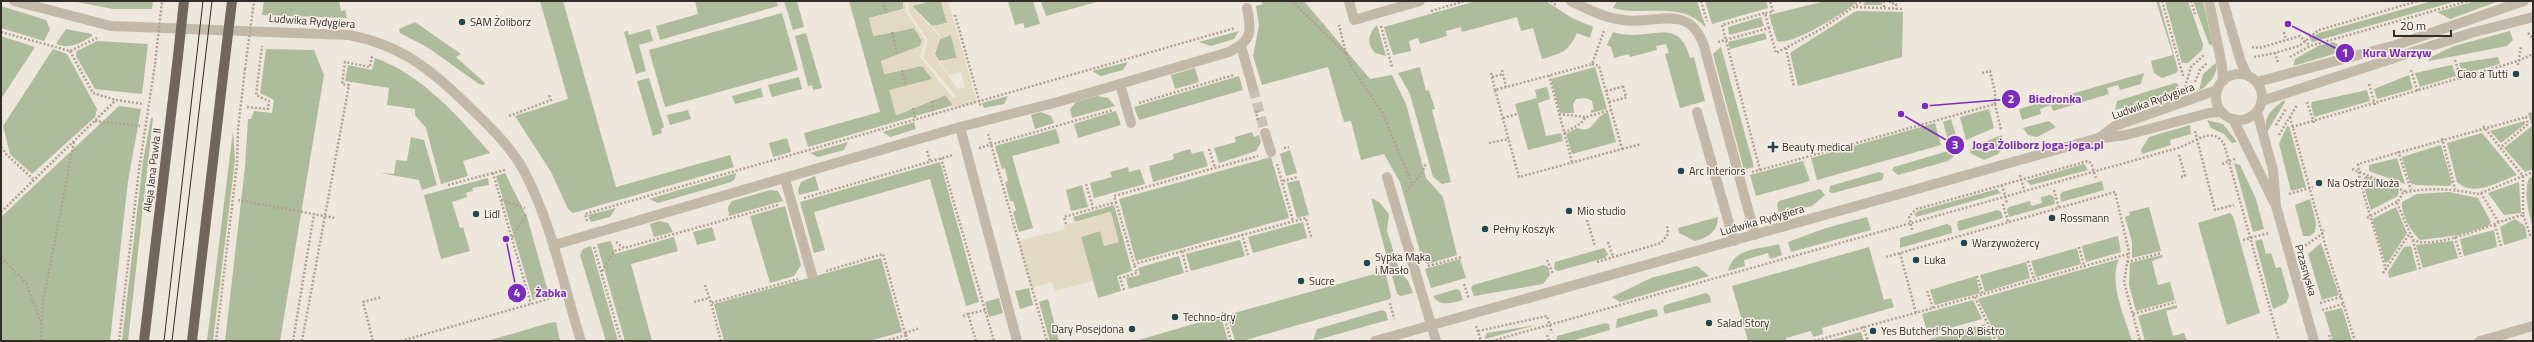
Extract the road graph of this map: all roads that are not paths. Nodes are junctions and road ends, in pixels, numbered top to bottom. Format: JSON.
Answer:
{"nodes":[{"id":1,"x":14,"y":1,"type":"edge"},
{"id":2,"x":184,"y":1,"type":"edge"},
{"id":3,"x":232,"y":1,"type":"edge"},
{"id":4,"x":1350,"y":1,"type":"edge"},
{"id":5,"x":1420,"y":1,"type":"edge"},
{"id":6,"x":1571,"y":1,"type":"edge"},
{"id":7,"x":2209,"y":1,"type":"edge"},
{"id":8,"x":2223,"y":1,"type":"edge"},
{"id":9,"x":2524,"y":1,"type":"edge"},
{"id":10,"x":1247,"y":8,"type":"dead end"},
{"id":11,"x":2533,"y":17,"type":"edge"},
{"id":12,"x":1242,"y":46,"type":"junction"},
{"id":13,"x":2247,"y":75,"type":"junction"},
{"id":14,"x":2223,"y":81,"type":"junction"},
{"id":15,"x":2257,"y":82,"type":"junction"},
{"id":16,"x":1120,"y":84,"type":"junction"},
{"id":17,"x":1253,"y":88,"type":"tunnel mouth"},
{"id":18,"x":2217,"y":90,"type":"junction"},
{"id":19,"x":2262,"y":101,"type":"junction"},
{"id":20,"x":1696,"y":112,"type":"dead end"},
{"id":21,"x":2222,"y":112,"type":"junction"},
{"id":22,"x":2256,"y":112,"type":"junction"},
{"id":23,"x":2233,"y":119,"type":"junction"},
{"id":24,"x":1131,"y":123,"type":"dead end"},
{"id":25,"x":960,"y":127,"type":"junction"},
{"id":26,"x":1265,"y":133,"type":"tunnel mouth"},
{"id":27,"x":2099,"y":138,"type":"junction"},
{"id":28,"x":1271,"y":152,"type":"road end"},
{"id":29,"x":1387,"y":177,"type":"dead end"},
{"id":30,"x":785,"y":178,"type":"junction"},
{"id":31,"x":2276,"y":206,"type":"junction"},
{"id":32,"x":1755,"y":235,"type":"junction"},
{"id":33,"x":1734,"y":241,"type":"junction"},
{"id":34,"x":554,"y":245,"type":"junction"},
{"id":35,"x":812,"y":275,"type":"dead end"},
{"id":36,"x":1431,"y":325,"type":"junction"},
{"id":37,"x":2533,"y":326,"type":"edge"},
{"id":38,"x":144,"y":341,"type":"edge"},
{"id":39,"x":192,"y":341,"type":"edge"},
{"id":40,"x":581,"y":341,"type":"edge"},
{"id":41,"x":1017,"y":341,"type":"edge"},
{"id":42,"x":1375,"y":341,"type":"edge"},
{"id":43,"x":1436,"y":341,"type":"edge"},
{"id":44,"x":2314,"y":341,"type":"edge"},
{"id":45,"x":2480,"y":341,"type":"edge"}],
"edges":[{"from":1,"to":34,"type":"street","name":"Ludwika Rydygiera"},
{"from":2,"to":38,"type":"main road","name":"Aleja Jana Pawła II","bridge":true},
{"from":3,"to":39,"type":"main road","bridge":true},
{"from":4,"to":5,"type":"street"},
{"from":6,"to":32,"type":"street"},
{"from":7,"to":14,"type":"street"},
{"from":8,"to":13,"type":"street"},
{"from":9,"to":15,"type":"street"},
{"from":10,"to":12,"type":"street"},
{"from":11,"to":19,"type":"street"},
{"from":12,"to":16,"type":"street"},
{"from":12,"to":17,"type":"street"},
{"from":13,"to":14,"type":"street"},
{"from":13,"to":15,"type":"street"},
{"from":14,"to":18,"type":"street"},
{"from":15,"to":19,"type":"street"},
{"from":16,"to":24,"type":"street"},
{"from":16,"to":25,"type":"street"},
{"from":18,"to":21,"type":"street"},
{"from":18,"to":27,"type":"street","name":"Ludwika Rydygiera"},
{"from":19,"to":22,"type":"street"},
{"from":20,"to":33,"type":"street"},
{"from":21,"to":23,"type":"street"},
{"from":21,"to":27,"type":"street","name":"Ludwika Rydygiera"},
{"from":22,"to":23,"type":"street"},
{"from":22,"to":31,"type":"street","name":"Przasnyska"},
{"from":23,"to":31,"type":"street","name":"Przasnyska"},
{"from":25,"to":30,"type":"street"},
{"from":25,"to":41,"type":"street"},
{"from":26,"to":28,"type":"street"},
{"from":27,"to":32,"type":"street","name":"Ludwika Rydygiera"},
{"from":29,"to":36,"type":"street"},
{"from":30,"to":34,"type":"street"},
{"from":30,"to":35,"type":"street"},
{"from":31,"to":44,"type":"street","name":"Przasnyska"},
{"from":32,"to":33,"type":"street","name":"Ludwika Rydygiera"},
{"from":33,"to":36,"type":"street","name":"Ludwika Rydygiera"},
{"from":34,"to":40,"type":"street","name":"Ludwika Rydygiera"},
{"from":36,"to":42,"type":"street","name":"Ludwika Rydygiera"},
{"from":36,"to":43,"type":"street"},
{"from":37,"to":45,"type":"street"}]}
